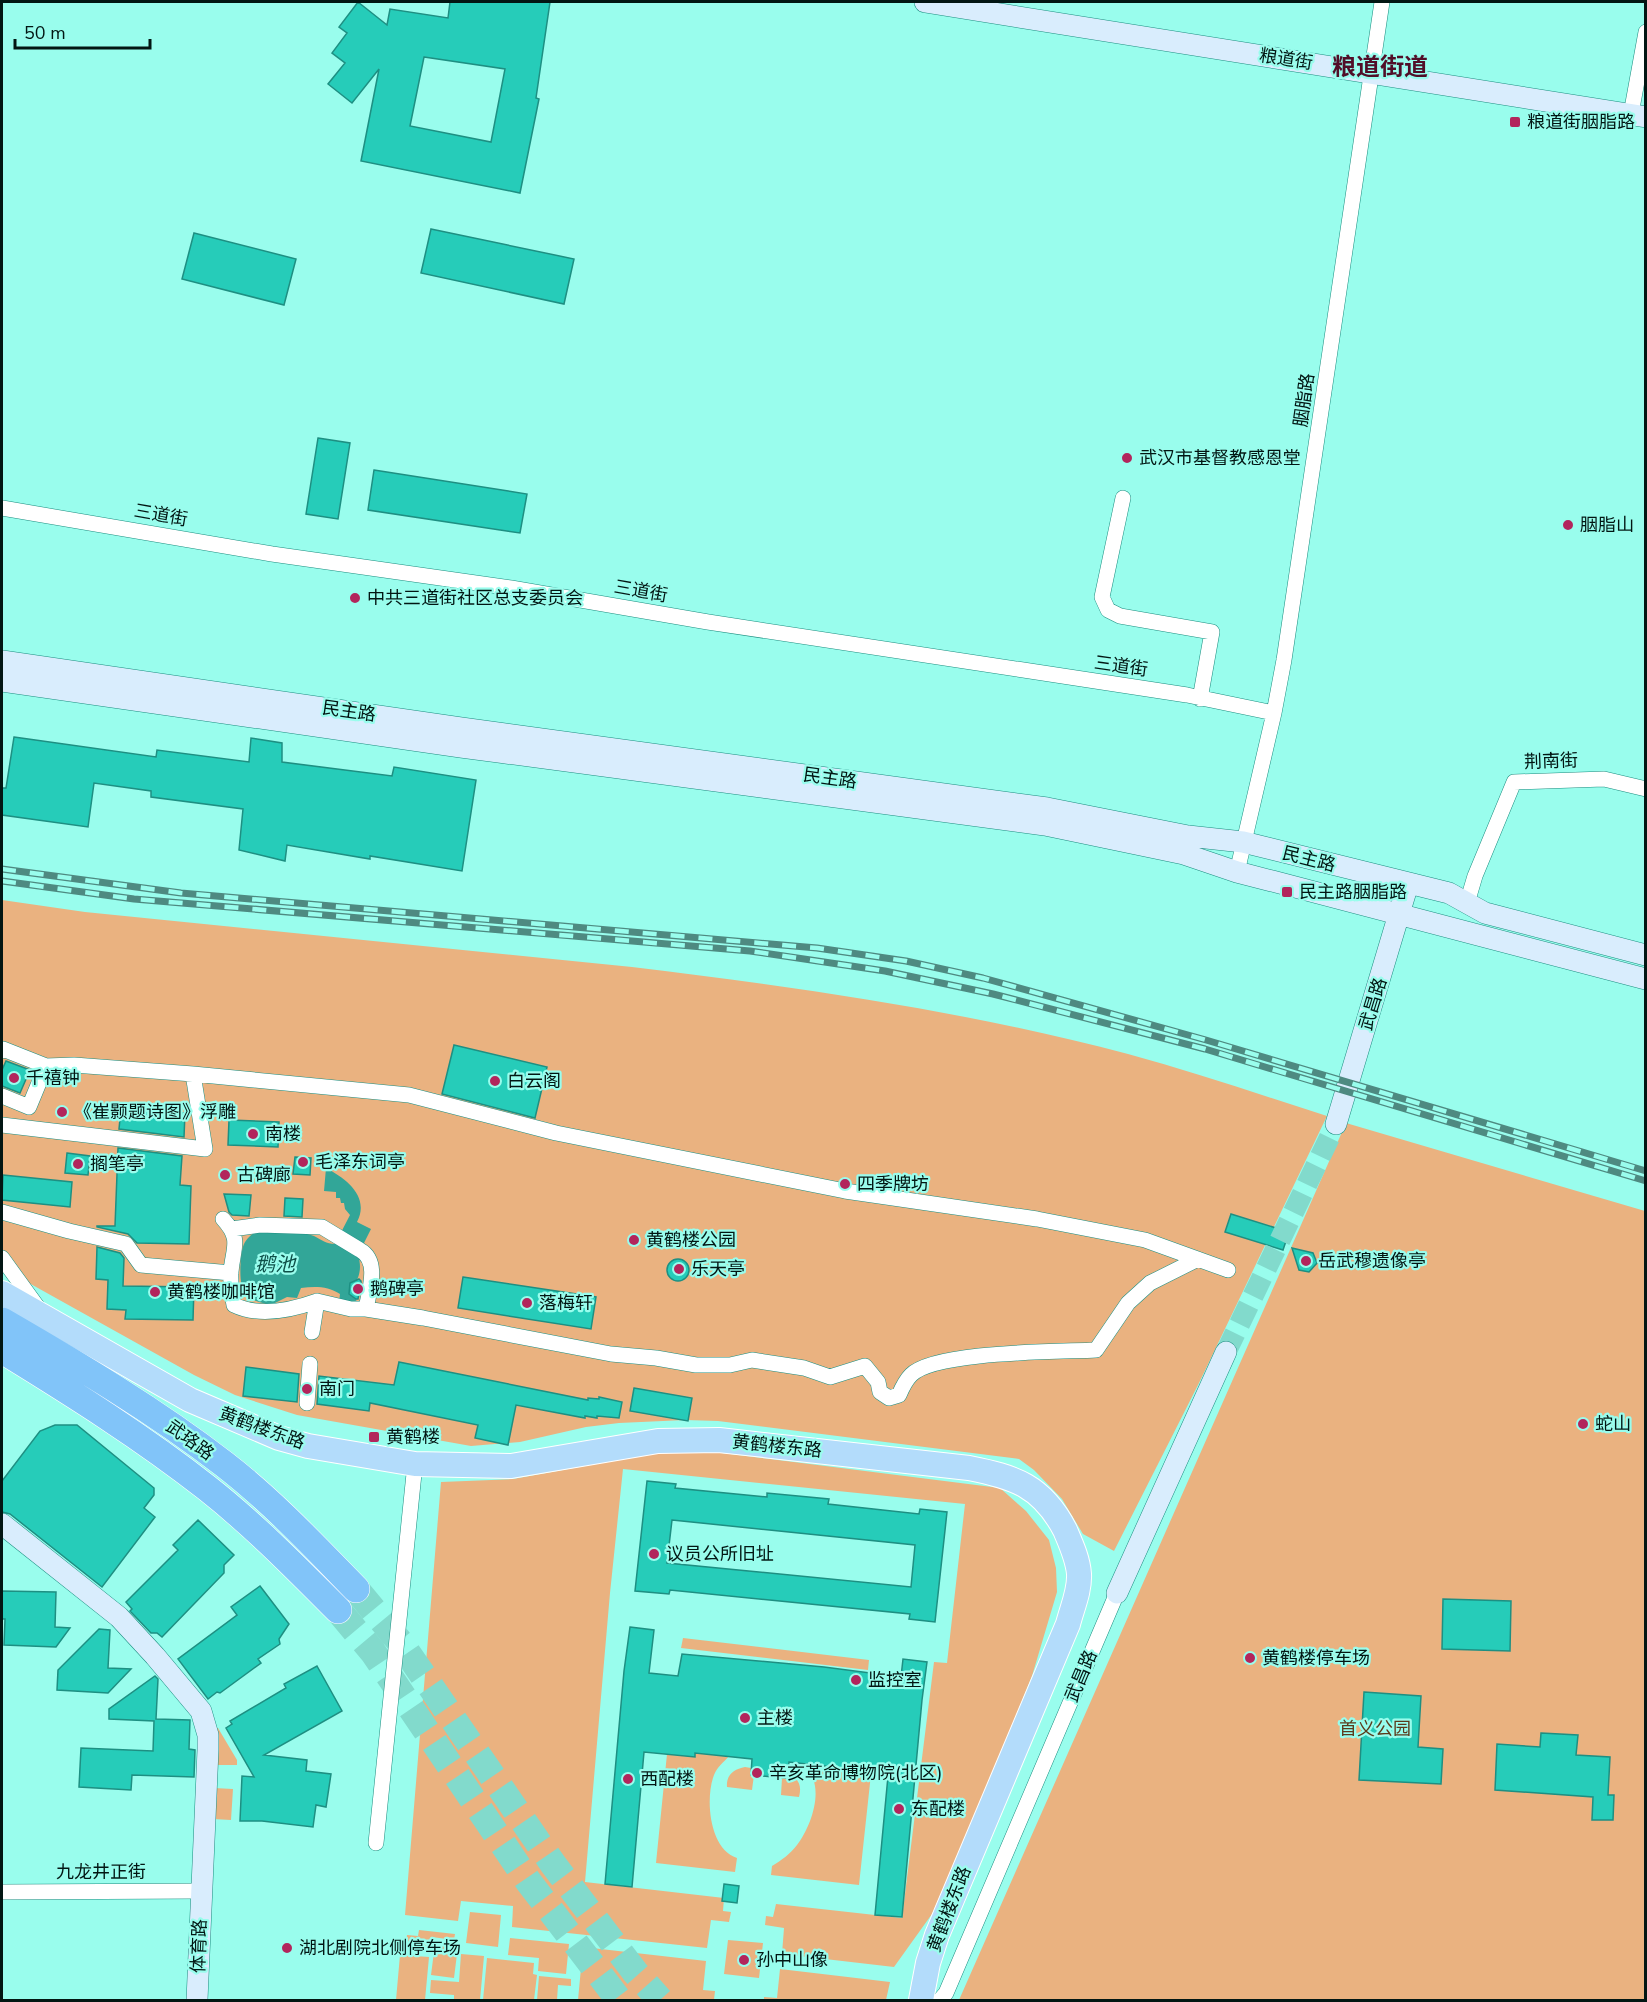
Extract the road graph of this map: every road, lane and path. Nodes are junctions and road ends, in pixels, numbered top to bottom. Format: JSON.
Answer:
{"nodes":[{"id":1,"x":926,"y":2,"type":"edge"},
{"id":2,"x":1382,"y":2,"type":"edge"},
{"id":3,"x":1646,"y":32,"type":"edge"},
{"id":4,"x":1372,"y":73,"type":"junction"},
{"id":5,"x":1638,"y":116,"type":"edge"},
{"id":6,"x":1123,"y":498,"type":"dead end"},
{"id":7,"x":2,"y":508,"type":"edge"},
{"id":8,"x":2,"y":661,"type":"edge"},
{"id":9,"x":2,"y":681,"type":"edge"},
{"id":10,"x":1200,"y":699,"type":"junction"},
{"id":11,"x":1274,"y":713,"type":"junction"},
{"id":12,"x":1646,"y":789,"type":"edge"},
{"id":13,"x":1243,"y":842,"type":"junction"},
{"id":14,"x":1237,"y":872,"type":"junction"},
{"id":15,"x":1408,"y":884,"type":"junction"},
{"id":16,"x":1467,"y":903,"type":"junction"},
{"id":17,"x":1400,"y":916,"type":"junction"},
{"id":18,"x":1646,"y":955,"type":"edge"},
{"id":19,"x":1646,"y":979,"type":"edge"},
{"id":20,"x":2,"y":1051,"type":"edge"},
{"id":21,"x":46,"y":1066,"type":"junction"},
{"id":22,"x":193,"y":1074,"type":"junction"},
{"id":23,"x":2,"y":1096,"type":"edge"},
{"id":24,"x":1336,"y":1124,"type":"tunnel mouth"},
{"id":25,"x":2,"y":1125,"type":"edge"},
{"id":26,"x":2,"y":1212,"type":"edge"},
{"id":27,"x":2,"y":1258,"type":"edge"},
{"id":28,"x":1198,"y":1259,"type":"junction"},
{"id":29,"x":1228,"y":1270,"type":"dead end"},
{"id":30,"x":231,"y":1273,"type":"junction"},
{"id":31,"x":2,"y":1293,"type":"edge"},
{"id":32,"x":317,"y":1301,"type":"junction"},
{"id":33,"x":366,"y":1309,"type":"junction"},
{"id":34,"x":45,"y":1317,"type":"junction"},
{"id":35,"x":2,"y":1321,"type":"edge"},
{"id":36,"x":312,"y":1332,"type":"dead end"},
{"id":37,"x":2,"y":1350,"type":"edge"},
{"id":38,"x":1226,"y":1352,"type":"tunnel mouth"},
{"id":39,"x":310,"y":1364,"type":"dead end"},
{"id":40,"x":307,"y":1403,"type":"dead end"},
{"id":41,"x":415,"y":1464,"type":"junction"},
{"id":42,"x":2,"y":1524,"type":"edge"},
{"id":43,"x":356,"y":1589,"type":"tunnel mouth"},
{"id":44,"x":1117,"y":1593,"type":"joint"},
{"id":45,"x":338,"y":1610,"type":"tunnel mouth"},
{"id":46,"x":376,"y":1843,"type":"dead end"},
{"id":47,"x":202,"y":1891,"type":"junction"},
{"id":48,"x":2,"y":1892,"type":"edge"},
{"id":49,"x":197,"y":2001,"type":"edge"},
{"id":50,"x":921,"y":2001,"type":"edge"},
{"id":51,"x":940,"y":2001,"type":"edge"}],
"edges":[{"from":1,"to":4,"type":"main road","name":"粮道街"},
{"from":2,"to":4,"type":"street","name":"胭脂路"},
{"from":3,"to":5,"type":"street"},
{"from":4,"to":5,"type":"main road","name":"粮道街"},
{"from":4,"to":11,"type":"street","name":"胭脂路"},
{"from":6,"to":10,"type":"street"},
{"from":7,"to":10,"type":"street","name":"三道街"},
{"from":8,"to":13,"type":"main road","name":"民主路"},
{"from":9,"to":14,"type":"main road","name":"民主路"},
{"from":10,"to":11,"type":"street","name":"三道街"},
{"from":11,"to":13,"type":"street","name":"胭脂路"},
{"from":12,"to":16,"type":"street","name":"荆南街"},
{"from":13,"to":14,"type":"street","name":"胭脂路"},
{"from":13,"to":15,"type":"main road","name":"民主路"},
{"from":14,"to":17,"type":"main road","name":"民主路"},
{"from":15,"to":16,"type":"main road","name":"民主路"},
{"from":15,"to":17,"type":"main road","name":"武昌路"},
{"from":16,"to":18,"type":"main road","name":"民主路"},
{"from":17,"to":19,"type":"main road","name":"民主路"},
{"from":17,"to":24,"type":"main road","name":"武昌路"},
{"from":20,"to":21,"type":"street"},
{"from":21,"to":22,"type":"street"},
{"from":21,"to":23,"type":"street"},
{"from":22,"to":25,"type":"street"},
{"from":22,"to":28,"type":"street"},
{"from":26,"to":30,"type":"street"},
{"from":27,"to":34,"type":"street"},
{"from":28,"to":29,"type":"street"},
{"from":28,"to":33,"type":"street"},
{"from":30,"to":32,"type":"street"},
{"from":30,"to":33,"type":"street"},
{"from":31,"to":34,"type":"main road","name":"黄鹤楼东路"},
{"from":32,"to":33,"type":"street"},
{"from":32,"to":36,"type":"street"},
{"from":34,"to":41,"type":"main road","name":"黄鹤楼东路"},
{"from":35,"to":43,"type":"highway","name":"武珞路"},
{"from":37,"to":45,"type":"highway","name":"武珞路"},
{"from":38,"to":44,"type":"main road","name":"武昌路"},
{"from":39,"to":40,"type":"street"},
{"from":41,"to":46,"type":"street"},
{"from":41,"to":50,"type":"main road","name":"黄鹤楼东路"},
{"from":42,"to":47,"type":"main road","name":"体育路"},
{"from":44,"to":51,"type":"street","name":"武昌路"},
{"from":47,"to":48,"type":"street","name":"九龙井正街"},
{"from":47,"to":49,"type":"main road","name":"体育路"}]}
